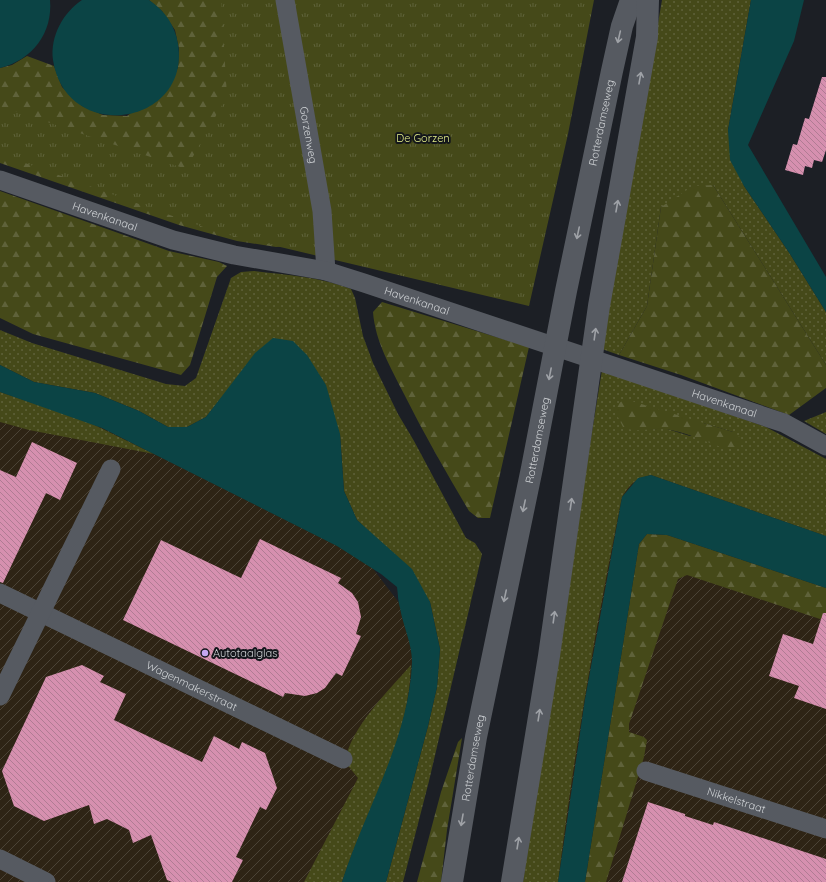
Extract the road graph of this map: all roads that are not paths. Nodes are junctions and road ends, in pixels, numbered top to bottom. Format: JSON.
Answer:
{"nodes":[{"id":1,"x":285,"y":0,"type":"edge"},
{"id":2,"x":631,"y":0,"type":"edge"},
{"id":3,"x":648,"y":0,"type":"edge"},
{"id":4,"x":0,"y":180,"type":"edge"},
{"id":5,"x":326,"y":271,"type":"junction"},
{"id":6,"x":826,"y":446,"type":"edge"},
{"id":7,"x":111,"y":469,"type":"dead end"},
{"id":8,"x":0,"y":593,"type":"edge"},
{"id":9,"x":41,"y":613,"type":"junction"},
{"id":10,"x":0,"y":696,"type":"edge"},
{"id":11,"x":343,"y":759,"type":"dead end"},
{"id":12,"x":646,"y":771,"type":"dead end"},
{"id":13,"x":826,"y":829,"type":"edge"},
{"id":14,"x":0,"y":859,"type":"edge"},
{"id":15,"x":46,"y":882,"type":"edge"},
{"id":16,"x":452,"y":882,"type":"edge"},
{"id":17,"x":512,"y":882,"type":"edge"}],
"edges":[{"from":1,"to":5,"type":"street","name":"Gorzenweg"},
{"from":2,"to":16,"type":"main road","name":"Rotterdamseweg","one_way":true},
{"from":17,"to":3,"type":"main road","one_way":true},
{"from":4,"to":5,"type":"street","name":"Havenkanaal"},
{"from":5,"to":6,"type":"street","name":"Havenkanaal"},
{"from":7,"to":9,"type":"street"},
{"from":8,"to":9,"type":"street","name":"Wagenmakerstraat"},
{"from":9,"to":10,"type":"street"},
{"from":9,"to":11,"type":"street","name":"Wagenmakerstraat"},
{"from":12,"to":13,"type":"street","name":"Nikkelstraat"},
{"from":14,"to":15,"type":"street"}]}
